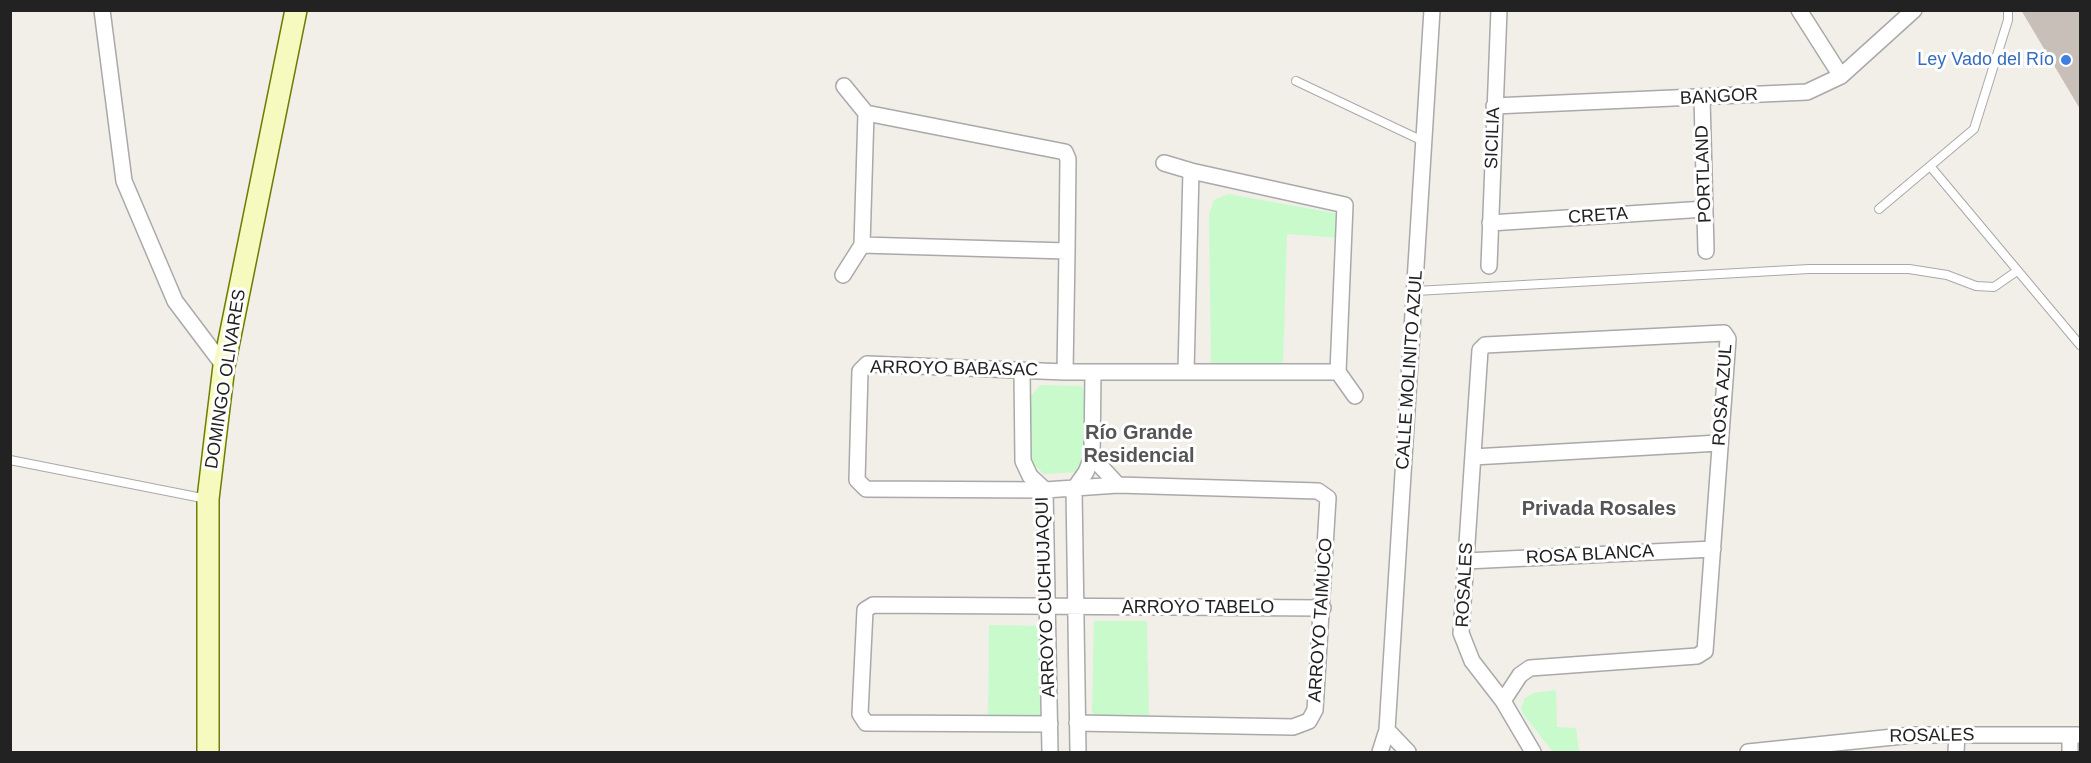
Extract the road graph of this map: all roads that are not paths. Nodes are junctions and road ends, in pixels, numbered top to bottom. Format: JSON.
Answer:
{"nodes":[{"id":1,"x":102,"y":10,"type":"edge"},
{"id":2,"x":296,"y":10,"type":"edge"},
{"id":3,"x":1432,"y":10,"type":"edge"},
{"id":4,"x":1499,"y":10,"type":"edge"},
{"id":5,"x":1799,"y":10,"type":"edge"},
{"id":6,"x":1914,"y":10,"type":"edge"},
{"id":7,"x":2008,"y":10,"type":"edge"},
{"id":8,"x":1841,"y":76,"type":"junction"},
{"id":9,"x":1296,"y":81,"type":"dead end"},
{"id":10,"x":844,"y":86,"type":"dead end"},
{"id":11,"x":1702,"y":98,"type":"junction"},
{"id":12,"x":1494,"y":106,"type":"junction"},
{"id":13,"x":866,"y":113,"type":"junction"},
{"id":14,"x":1425,"y":142,"type":"junction"},
{"id":15,"x":1164,"y":164,"type":"dead end"},
{"id":16,"x":1930,"y":166,"type":"junction"},
{"id":17,"x":1191,"y":171,"type":"junction"},
{"id":18,"x":1705,"y":209,"type":"junction"},
{"id":19,"x":1879,"y":209,"type":"dead end"},
{"id":20,"x":1490,"y":223,"type":"junction"},
{"id":21,"x":862,"y":245,"type":"junction"},
{"id":22,"x":1066,"y":251,"type":"junction"},
{"id":23,"x":1707,"y":251,"type":"dead end"},
{"id":24,"x":1490,"y":266,"type":"dead end"},
{"id":25,"x":2017,"y":271,"type":"junction"},
{"id":26,"x":843,"y":275,"type":"dead end"},
{"id":27,"x":1416,"y":291,"type":"junction"},
{"id":28,"x":1485,"y":345,"type":"joint"},
{"id":29,"x":2080,"y":345,"type":"edge"},
{"id":30,"x":224,"y":366,"type":"junction"},
{"id":31,"x":1022,"y":370,"type":"junction"},
{"id":32,"x":1186,"y":370,"type":"junction"},
{"id":33,"x":1065,"y":372,"type":"junction"},
{"id":34,"x":1093,"y":372,"type":"junction"},
{"id":35,"x":1338,"y":372,"type":"junction"},
{"id":36,"x":1354,"y":396,"type":"dead end"},
{"id":37,"x":1719,"y":443,"type":"junction"},
{"id":38,"x":1092,"y":457,"type":"junction"},
{"id":39,"x":1473,"y":457,"type":"junction"},
{"id":40,"x":10,"y":460,"type":"edge"},
{"id":41,"x":1118,"y":485,"type":"junction"},
{"id":42,"x":1074,"y":489,"type":"junction"},
{"id":43,"x":1045,"y":490,"type":"junction"},
{"id":44,"x":208,"y":499,"type":"junction"},
{"id":45,"x":1713,"y":549,"type":"junction"},
{"id":46,"x":1466,"y":561,"type":"junction"},
{"id":47,"x":1047,"y":607,"type":"junction"},
{"id":48,"x":1074,"y":608,"type":"junction"},
{"id":49,"x":1323,"y":608,"type":"junction"},
{"id":50,"x":1503,"y":702,"type":"junction"},
{"id":51,"x":1077,"y":723,"type":"junction"},
{"id":52,"x":1050,"y":724,"type":"junction"},
{"id":53,"x":1387,"y":730,"type":"junction"},
{"id":54,"x":1957,"y":735,"type":"junction"},
{"id":55,"x":2075,"y":735,"type":"edge"},
{"id":56,"x":1841,"y":747,"type":"edge"},
{"id":57,"x":208,"y":753,"type":"edge"},
{"id":58,"x":1050,"y":753,"type":"edge"},
{"id":59,"x":1078,"y":753,"type":"edge"},
{"id":60,"x":1380,"y":753,"type":"edge"},
{"id":61,"x":1408,"y":753,"type":"edge"},
{"id":62,"x":1533,"y":753,"type":"edge"},
{"id":63,"x":1748,"y":753,"type":"edge"},
{"id":64,"x":1956,"y":753,"type":"edge"},
{"id":65,"x":2070,"y":753,"type":"edge"}],
"edges":[{"from":1,"to":30,"type":"street"},
{"from":2,"to":30,"type":"main road","name":"DOMINGO OLIVARES"},
{"from":3,"to":14,"type":"street","name":"CALLE MOLINITO AZUL"},
{"from":4,"to":12,"type":"street","name":"SICILIA"},
{"from":5,"to":8,"type":"street"},
{"from":6,"to":8,"type":"street","name":"BANGOR"},
{"from":7,"to":16,"type":"lane"},
{"from":8,"to":11,"type":"street","name":"BANGOR"},
{"from":9,"to":14,"type":"lane"},
{"from":10,"to":13,"type":"street"},
{"from":11,"to":12,"type":"street","name":"BANGOR"},
{"from":11,"to":18,"type":"street","name":"PORTLAND"},
{"from":12,"to":20,"type":"street","name":"SICILIA"},
{"from":13,"to":21,"type":"street"},
{"from":13,"to":22,"type":"street"},
{"from":14,"to":27,"type":"street","name":"CALLE MOLINITO AZUL"},
{"from":15,"to":17,"type":"street"},
{"from":16,"to":19,"type":"lane"},
{"from":16,"to":25,"type":"lane"},
{"from":17,"to":32,"type":"street"},
{"from":17,"to":35,"type":"street"},
{"from":18,"to":20,"type":"street","name":"CRETA"},
{"from":18,"to":23,"type":"street","name":"PORTLAND"},
{"from":20,"to":24,"type":"street","name":"SICILIA"},
{"from":21,"to":22,"type":"street"},
{"from":21,"to":26,"type":"street"},
{"from":22,"to":33,"type":"street"},
{"from":25,"to":27,"type":"lane"},
{"from":25,"to":29,"type":"lane"},
{"from":27,"to":53,"type":"street","name":"CALLE MOLINITO AZUL"},
{"from":28,"to":37,"type":"street","name":"ROSA AZUL"},
{"from":28,"to":39,"type":"street","name":"ROSALES"},
{"from":30,"to":44,"type":"main road","name":"DOMINGO OLIVARES"},
{"from":31,"to":33,"type":"street","name":"ARROYO BABASAC"},
{"from":31,"to":43,"type":"street","name":"ARROYO CUCHUJAQUI"},
{"from":31,"to":43,"type":"street","name":"ARROYO BABASAC"},
{"from":32,"to":34,"type":"street","name":"ARROYO BABASAC"},
{"from":32,"to":35,"type":"street","name":"ARROYO BABASAC"},
{"from":33,"to":34,"type":"street","name":"ARROYO BABASAC"},
{"from":34,"to":38,"type":"street","name":"ARROYO CUCHUJAQUI"},
{"from":35,"to":36,"type":"street"},
{"from":37,"to":39,"type":"street"},
{"from":37,"to":45,"type":"street","name":"ROSA AZUL"},
{"from":38,"to":41,"type":"street"},
{"from":38,"to":42,"type":"street","name":"ARROYO CUCHUJAQUI"},
{"from":39,"to":46,"type":"street","name":"ROSALES"},
{"from":40,"to":44,"type":"lane"},
{"from":41,"to":42,"type":"street","name":"ARROYO TAIMUCO"},
{"from":41,"to":49,"type":"street","name":"ARROYO TAIMUCO"},
{"from":42,"to":43,"type":"street","name":"ARROYO TAIMUCO"},
{"from":42,"to":48,"type":"street","name":"ARROYO CUCHUJAQUI"},
{"from":43,"to":47,"type":"street","name":"ARROYO CUCHUJAQUI"},
{"from":44,"to":57,"type":"main road","name":"DOMINGO OLIVARES"},
{"from":45,"to":46,"type":"street","name":"ROSA BLANCA"},
{"from":45,"to":50,"type":"street","name":"ROSA AZUL"},
{"from":46,"to":50,"type":"street","name":"ROSALES"},
{"from":47,"to":48,"type":"street","name":"ARROYO TABELO"},
{"from":47,"to":52,"type":"street","name":"ARROYO CUCHUJAQUI"},
{"from":47,"to":52,"type":"street","name":"ARROYO TABELO"},
{"from":48,"to":49,"type":"street","name":"ARROYO TABELO"},
{"from":48,"to":51,"type":"street","name":"ARROYO CUCHUJAQUI"},
{"from":49,"to":51,"type":"street","name":"ARROYO TAIMUCO"},
{"from":50,"to":62,"type":"street","name":"ROSALES"},
{"from":51,"to":59,"type":"street","name":"ARROYO CUCHUJAQUI"},
{"from":52,"to":58,"type":"street","name":"ARROYO CUCHUJAQUI"},
{"from":53,"to":60,"type":"street","name":"CALLE MOLINITO AZUL"},
{"from":53,"to":61,"type":"street"},
{"from":54,"to":55,"type":"street","name":"ROSALES"},
{"from":54,"to":56,"type":"street","name":"ROSALES"},
{"from":54,"to":64,"type":"street"},
{"from":55,"to":65,"type":"street"},
{"from":56,"to":63,"type":"street","name":"ROSALES"}]}
